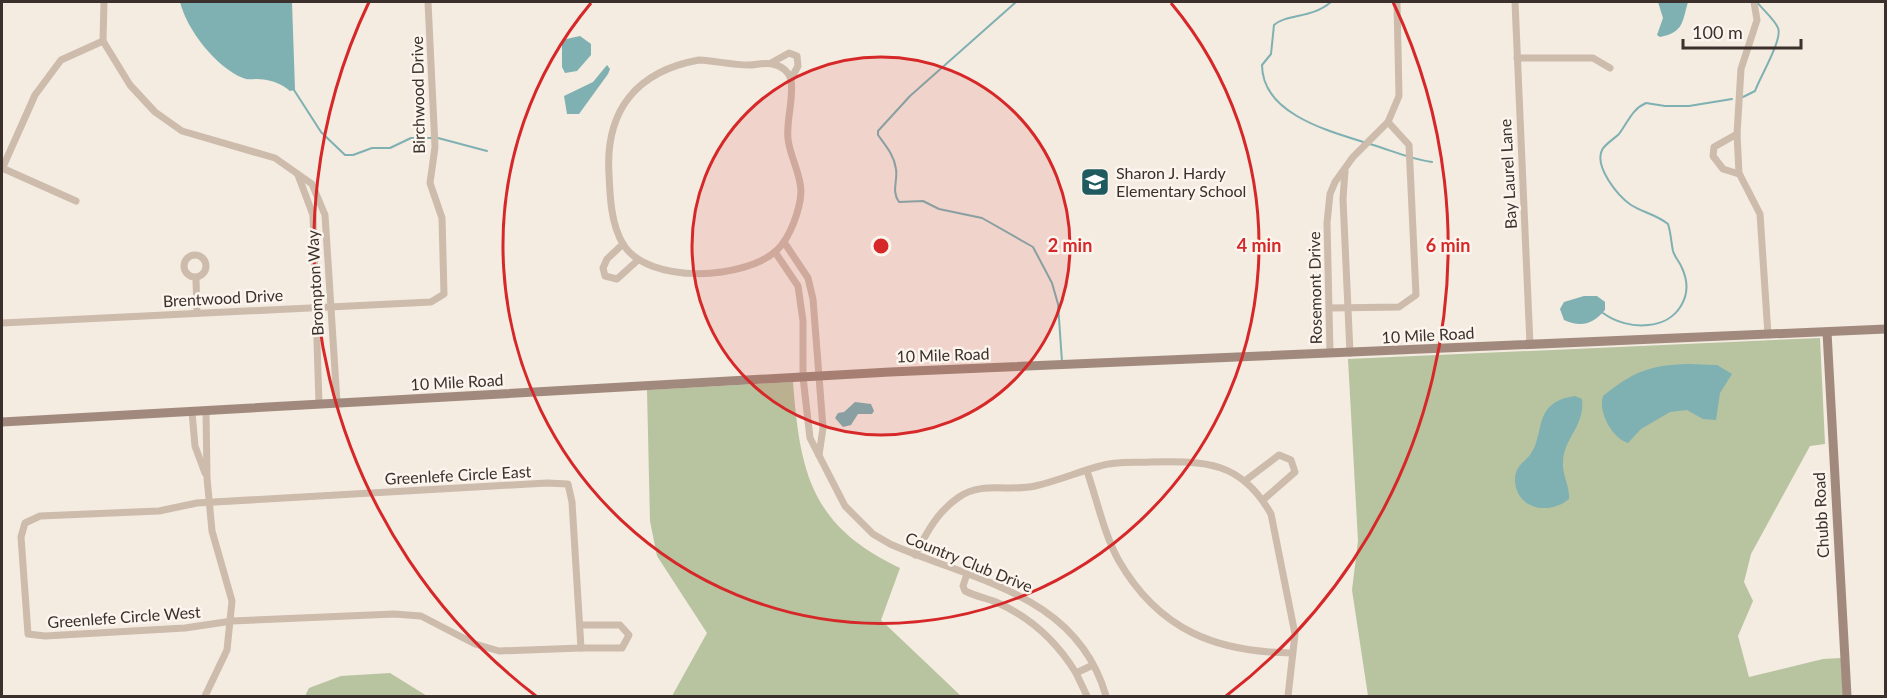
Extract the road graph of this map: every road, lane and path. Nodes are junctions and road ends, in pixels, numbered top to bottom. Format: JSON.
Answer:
{"nodes":[{"id":1,"x":104,"y":2,"type":"edge"},
{"id":2,"x":429,"y":2,"type":"edge"},
{"id":3,"x":1397,"y":2,"type":"edge"},
{"id":4,"x":1515,"y":2,"type":"edge"},
{"id":5,"x":1754,"y":2,"type":"edge"},
{"id":6,"x":103,"y":41,"type":"junction"},
{"id":7,"x":1517,"y":58,"type":"junction"},
{"id":8,"x":771,"y":63,"type":"junction"},
{"id":9,"x":1610,"y":68,"type":"dead end"},
{"id":10,"x":791,"y":79,"type":"junction"},
{"id":11,"x":1388,"y":122,"type":"junction"},
{"id":12,"x":1737,"y":134,"type":"junction"},
{"id":13,"x":2,"y":168,"type":"edge"},
{"id":14,"x":1345,"y":171,"type":"junction"},
{"id":15,"x":297,"y":172,"type":"junction"},
{"id":16,"x":1739,"y":174,"type":"junction"},
{"id":17,"x":76,"y":201,"type":"dead end"},
{"id":18,"x":1327,"y":223,"type":"junction"},
{"id":19,"x":1344,"y":223,"type":"junction"},
{"id":20,"x":784,"y":242,"type":"junction"},
{"id":21,"x":623,"y":244,"type":"junction"},
{"id":22,"x":776,"y":252,"type":"junction"},
{"id":23,"x":638,"y":260,"type":"junction"},
{"id":24,"x":196,"y":279,"type":"dead end"},
{"id":25,"x":444,"y":294,"type":"joint"},
{"id":26,"x":316,"y":306,"type":"junction"},
{"id":27,"x":329,"y":306,"type":"junction"},
{"id":28,"x":1330,"y":308,"type":"junction"},
{"id":29,"x":1346,"y":308,"type":"junction"},
{"id":30,"x":197,"y":313,"type":"junction"},
{"id":31,"x":2,"y":323,"type":"edge"},
{"id":32,"x":1886,"y":329,"type":"edge"},
{"id":33,"x":1827,"y":332,"type":"junction"},
{"id":34,"x":1768,"y":335,"type":"junction"},
{"id":35,"x":1530,"y":345,"type":"junction"},
{"id":36,"x":1330,"y":353,"type":"junction"},
{"id":37,"x":1350,"y":353,"type":"junction"},
{"id":38,"x":803,"y":376,"type":"junction"},
{"id":39,"x":819,"y":376,"type":"junction"},
{"id":40,"x":337,"y":402,"type":"junction"},
{"id":41,"x":319,"y":404,"type":"junction"},
{"id":42,"x":206,"y":411,"type":"junction"},
{"id":43,"x":192,"y":412,"type":"junction"},
{"id":44,"x":2,"y":422,"type":"edge"},
{"id":45,"x":819,"y":455,"type":"junction"},
{"id":46,"x":1087,"y":471,"type":"junction"},
{"id":47,"x":207,"y":478,"type":"junction"},
{"id":48,"x":1246,"y":480,"type":"junction"},
{"id":49,"x":1263,"y":500,"type":"junction"},
{"id":50,"x":208,"y":504,"type":"junction"},
{"id":51,"x":915,"y":555,"type":"junction"},
{"id":52,"x":967,"y":574,"type":"junction"},
{"id":53,"x":232,"y":621,"type":"junction"},
{"id":54,"x":580,"y":625,"type":"junction"},
{"id":55,"x":581,"y":648,"type":"junction"},
{"id":56,"x":1291,"y":653,"type":"junction"},
{"id":57,"x":1093,"y":665,"type":"junction"},
{"id":58,"x":1076,"y":673,"type":"junction"},
{"id":59,"x":205,"y":696,"type":"edge"},
{"id":60,"x":1087,"y":696,"type":"edge"},
{"id":61,"x":1106,"y":696,"type":"edge"},
{"id":62,"x":1288,"y":696,"type":"edge"},
{"id":63,"x":1847,"y":696,"type":"edge"}],
"edges":[{"from":1,"to":6,"type":"street"},
{"from":2,"to":25,"type":"street","name":"Birchwood Drive"},
{"from":3,"to":11,"type":"street","name":"Rosemont Drive"},
{"from":4,"to":7,"type":"street","name":"Bay Laurel Lane"},
{"from":5,"to":12,"type":"street"},
{"from":6,"to":13,"type":"street"},
{"from":6,"to":15,"type":"street","name":"Brompton Way"},
{"from":7,"to":9,"type":"street"},
{"from":7,"to":35,"type":"street","name":"Bay Laurel Lane"},
{"from":8,"to":10,"type":"street"},
{"from":8,"to":10,"type":"street"},
{"from":8,"to":21,"type":"street"},
{"from":10,"to":20,"type":"street"},
{"from":11,"to":14,"type":"street","name":"Rosemont Drive"},
{"from":11,"to":29,"type":"street"},
{"from":12,"to":16,"type":"street"},
{"from":12,"to":16,"type":"street"},
{"from":13,"to":17,"type":"street"},
{"from":14,"to":18,"type":"street","name":"Rosemont Drive"},
{"from":14,"to":19,"type":"street","name":"Rosemont Drive"},
{"from":15,"to":26,"type":"street","name":"Brompton Way"},
{"from":15,"to":27,"type":"street","name":"Brompton Way"},
{"from":16,"to":34,"type":"street"},
{"from":18,"to":19,"type":"street","name":"Rosemont Drive"},
{"from":18,"to":28,"type":"street","name":"Rosemont Drive"},
{"from":19,"to":29,"type":"street","name":"Rosemont Drive"},
{"from":20,"to":22,"type":"street"},
{"from":20,"to":39,"type":"street"},
{"from":21,"to":23,"type":"street"},
{"from":21,"to":23,"type":"street"},
{"from":22,"to":23,"type":"street"},
{"from":22,"to":38,"type":"street","name":"Country Club Drive"},
{"from":24,"to":30,"type":"street"},
{"from":25,"to":27,"type":"street","name":"Brentwood Drive"},
{"from":26,"to":27,"type":"street","name":"Brentwood Drive"},
{"from":26,"to":30,"type":"street","name":"Brentwood Drive"},
{"from":26,"to":41,"type":"street","name":"Brompton Way"},
{"from":27,"to":40,"type":"street","name":"Brompton Way"},
{"from":28,"to":29,"type":"street"},
{"from":28,"to":36,"type":"street","name":"Rosemont Drive"},
{"from":29,"to":37,"type":"street","name":"Rosemont Drive"},
{"from":30,"to":31,"type":"street","name":"Brentwood Drive"},
{"from":32,"to":33,"type":"main road","name":"10 Mile Road"},
{"from":33,"to":34,"type":"main road","name":"10 Mile Road"},
{"from":33,"to":63,"type":"main road","name":"Chubb Road"},
{"from":34,"to":35,"type":"main road","name":"10 Mile Road"},
{"from":35,"to":37,"type":"main road","name":"10 Mile Road"},
{"from":36,"to":37,"type":"main road","name":"10 Mile Road"},
{"from":36,"to":39,"type":"main road","name":"10 Mile Road"},
{"from":38,"to":39,"type":"main road","name":"10 Mile Road"},
{"from":38,"to":40,"type":"main road","name":"10 Mile Road"},
{"from":38,"to":45,"type":"street","name":"Country Club Drive"},
{"from":39,"to":45,"type":"street"},
{"from":40,"to":41,"type":"main road","name":"10 Mile Road"},
{"from":41,"to":42,"type":"main road","name":"10 Mile Road"},
{"from":42,"to":43,"type":"main road","name":"10 Mile Road"},
{"from":42,"to":47,"type":"street"},
{"from":43,"to":44,"type":"main road","name":"10 Mile Road"},
{"from":43,"to":47,"type":"street"},
{"from":45,"to":51,"type":"street","name":"Country Club Drive"},
{"from":46,"to":48,"type":"street"},
{"from":46,"to":51,"type":"street"},
{"from":46,"to":56,"type":"street"},
{"from":47,"to":50,"type":"street"},
{"from":48,"to":49,"type":"street"},
{"from":48,"to":49,"type":"street"},
{"from":49,"to":56,"type":"street"},
{"from":50,"to":53,"type":"street"},
{"from":50,"to":53,"type":"street","name":"Greenlefe Circle West"},
{"from":50,"to":54,"type":"street","name":"Greenlefe Circle East"},
{"from":51,"to":52,"type":"street","name":"Country Club Drive"},
{"from":52,"to":57,"type":"street","name":"Country Club Drive"},
{"from":52,"to":58,"type":"street"},
{"from":53,"to":55,"type":"street"},
{"from":53,"to":59,"type":"street"},
{"from":54,"to":55,"type":"street","name":"Greenlefe Circle East"},
{"from":54,"to":55,"type":"street"},
{"from":56,"to":62,"type":"street"},
{"from":57,"to":58,"type":"street"},
{"from":57,"to":61,"type":"street","name":"Country Club Drive"},
{"from":58,"to":60,"type":"street"}]}
